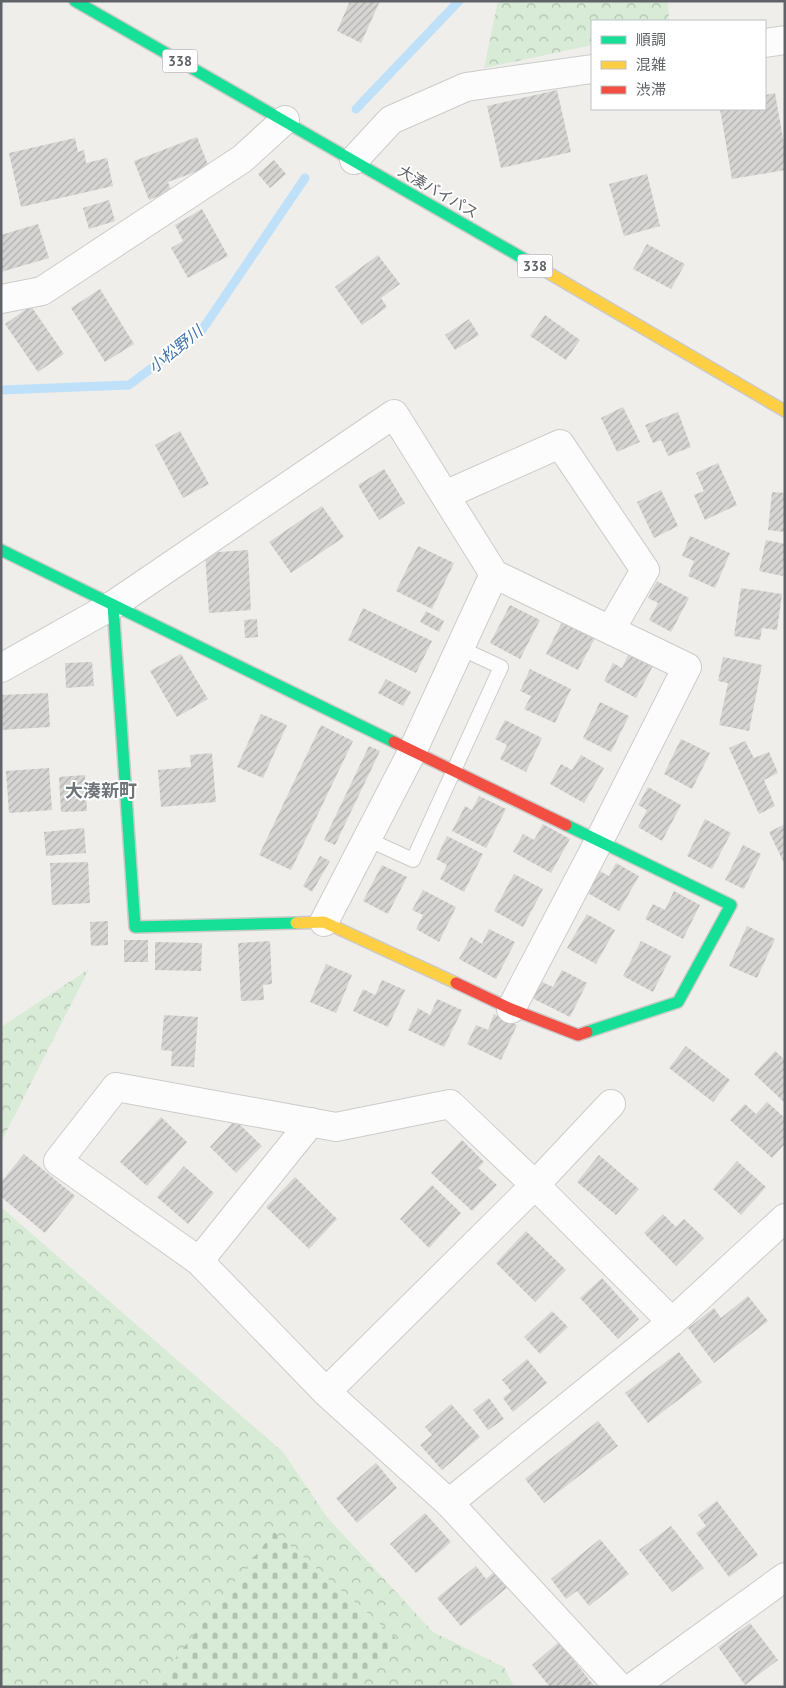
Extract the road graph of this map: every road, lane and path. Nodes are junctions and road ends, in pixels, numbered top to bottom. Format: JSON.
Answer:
{"nodes":[{"id":1,"x":75,"y":1,"type":"edge"},
{"id":2,"x":785,"y":40,"type":"edge"},
{"id":3,"x":766,"y":43,"type":"edge"},
{"id":4,"x":591,"y":69,"type":"edge"},
{"id":5,"x":286,"y":120,"type":"junction"},
{"id":6,"x":354,"y":160,"type":"junction"},
{"id":7,"x":1,"y":299,"type":"edge"},
{"id":8,"x":785,"y":411,"type":"edge"},
{"id":9,"x":445,"y":495,"type":"junction"},
{"id":10,"x":1,"y":550,"type":"edge"},
{"id":11,"x":494,"y":574,"type":"junction"},
{"id":12,"x":113,"y":605,"type":"junction"},
{"id":13,"x":610,"y":629,"type":"junction"},
{"id":14,"x":460,"y":648,"type":"junction"},
{"id":15,"x":1,"y":668,"type":"edge"},
{"id":16,"x":412,"y":752,"type":"junction"},
{"id":17,"x":453,"y":772,"type":"junction"},
{"id":18,"x":367,"y":839,"type":"junction"},
{"id":19,"x":599,"y":842,"type":"junction"},
{"id":20,"x":324,"y":922,"type":"junction"},
{"id":21,"x":511,"y":1009,"type":"junction"},
{"id":22,"x":611,"y":1104,"type":"dead end"},
{"id":23,"x":311,"y":1122,"type":"junction"},
{"id":24,"x":534,"y":1185,"type":"junction"},
{"id":25,"x":785,"y":1218,"type":"edge"},
{"id":26,"x":199,"y":1261,"type":"junction"},
{"id":27,"x":672,"y":1322,"type":"junction"},
{"id":28,"x":326,"y":1392,"type":"junction"},
{"id":29,"x":449,"y":1503,"type":"junction"},
{"id":30,"x":785,"y":1576,"type":"edge"},
{"id":31,"x":619,"y":1687,"type":"edge"},
{"id":32,"x":633,"y":1687,"type":"edge"}],
"edges":[{"from":1,"to":5,"type":"main road","name":"大湊バイパス","number":"338"},
{"from":2,"to":3,"type":"street"},
{"from":4,"to":6,"type":"street"},
{"from":5,"to":6,"type":"main road","name":"大湊バイパス","number":"338"},
{"from":5,"to":7,"type":"street"},
{"from":6,"to":8,"type":"main road","name":"大湊バイパス","number":"338"},
{"from":9,"to":11,"type":"street"},
{"from":9,"to":12,"type":"street"},
{"from":9,"to":13,"type":"street"},
{"from":10,"to":12,"type":"main road"},
{"from":11,"to":13,"type":"street"},
{"from":11,"to":14,"type":"street"},
{"from":12,"to":15,"type":"street"},
{"from":12,"to":16,"type":"main road"},
{"from":12,"to":20,"type":"main road"},
{"from":13,"to":19,"type":"street"},
{"from":14,"to":16,"type":"street"},
{"from":14,"to":17,"type":"lane"},
{"from":16,"to":17,"type":"main road"},
{"from":16,"to":18,"type":"street"},
{"from":17,"to":18,"type":"lane"},
{"from":17,"to":19,"type":"main road"},
{"from":18,"to":20,"type":"street"},
{"from":19,"to":21,"type":"street"},
{"from":19,"to":21,"type":"main road"},
{"from":20,"to":21,"type":"main road"},
{"from":22,"to":24,"type":"street"},
{"from":23,"to":24,"type":"street"},
{"from":23,"to":26,"type":"street"},
{"from":23,"to":26,"type":"street"},
{"from":24,"to":27,"type":"street"},
{"from":24,"to":28,"type":"street"},
{"from":25,"to":27,"type":"street"},
{"from":26,"to":28,"type":"street"},
{"from":27,"to":29,"type":"street"},
{"from":28,"to":29,"type":"street"},
{"from":29,"to":31,"type":"street"},
{"from":30,"to":32,"type":"street"}]}
